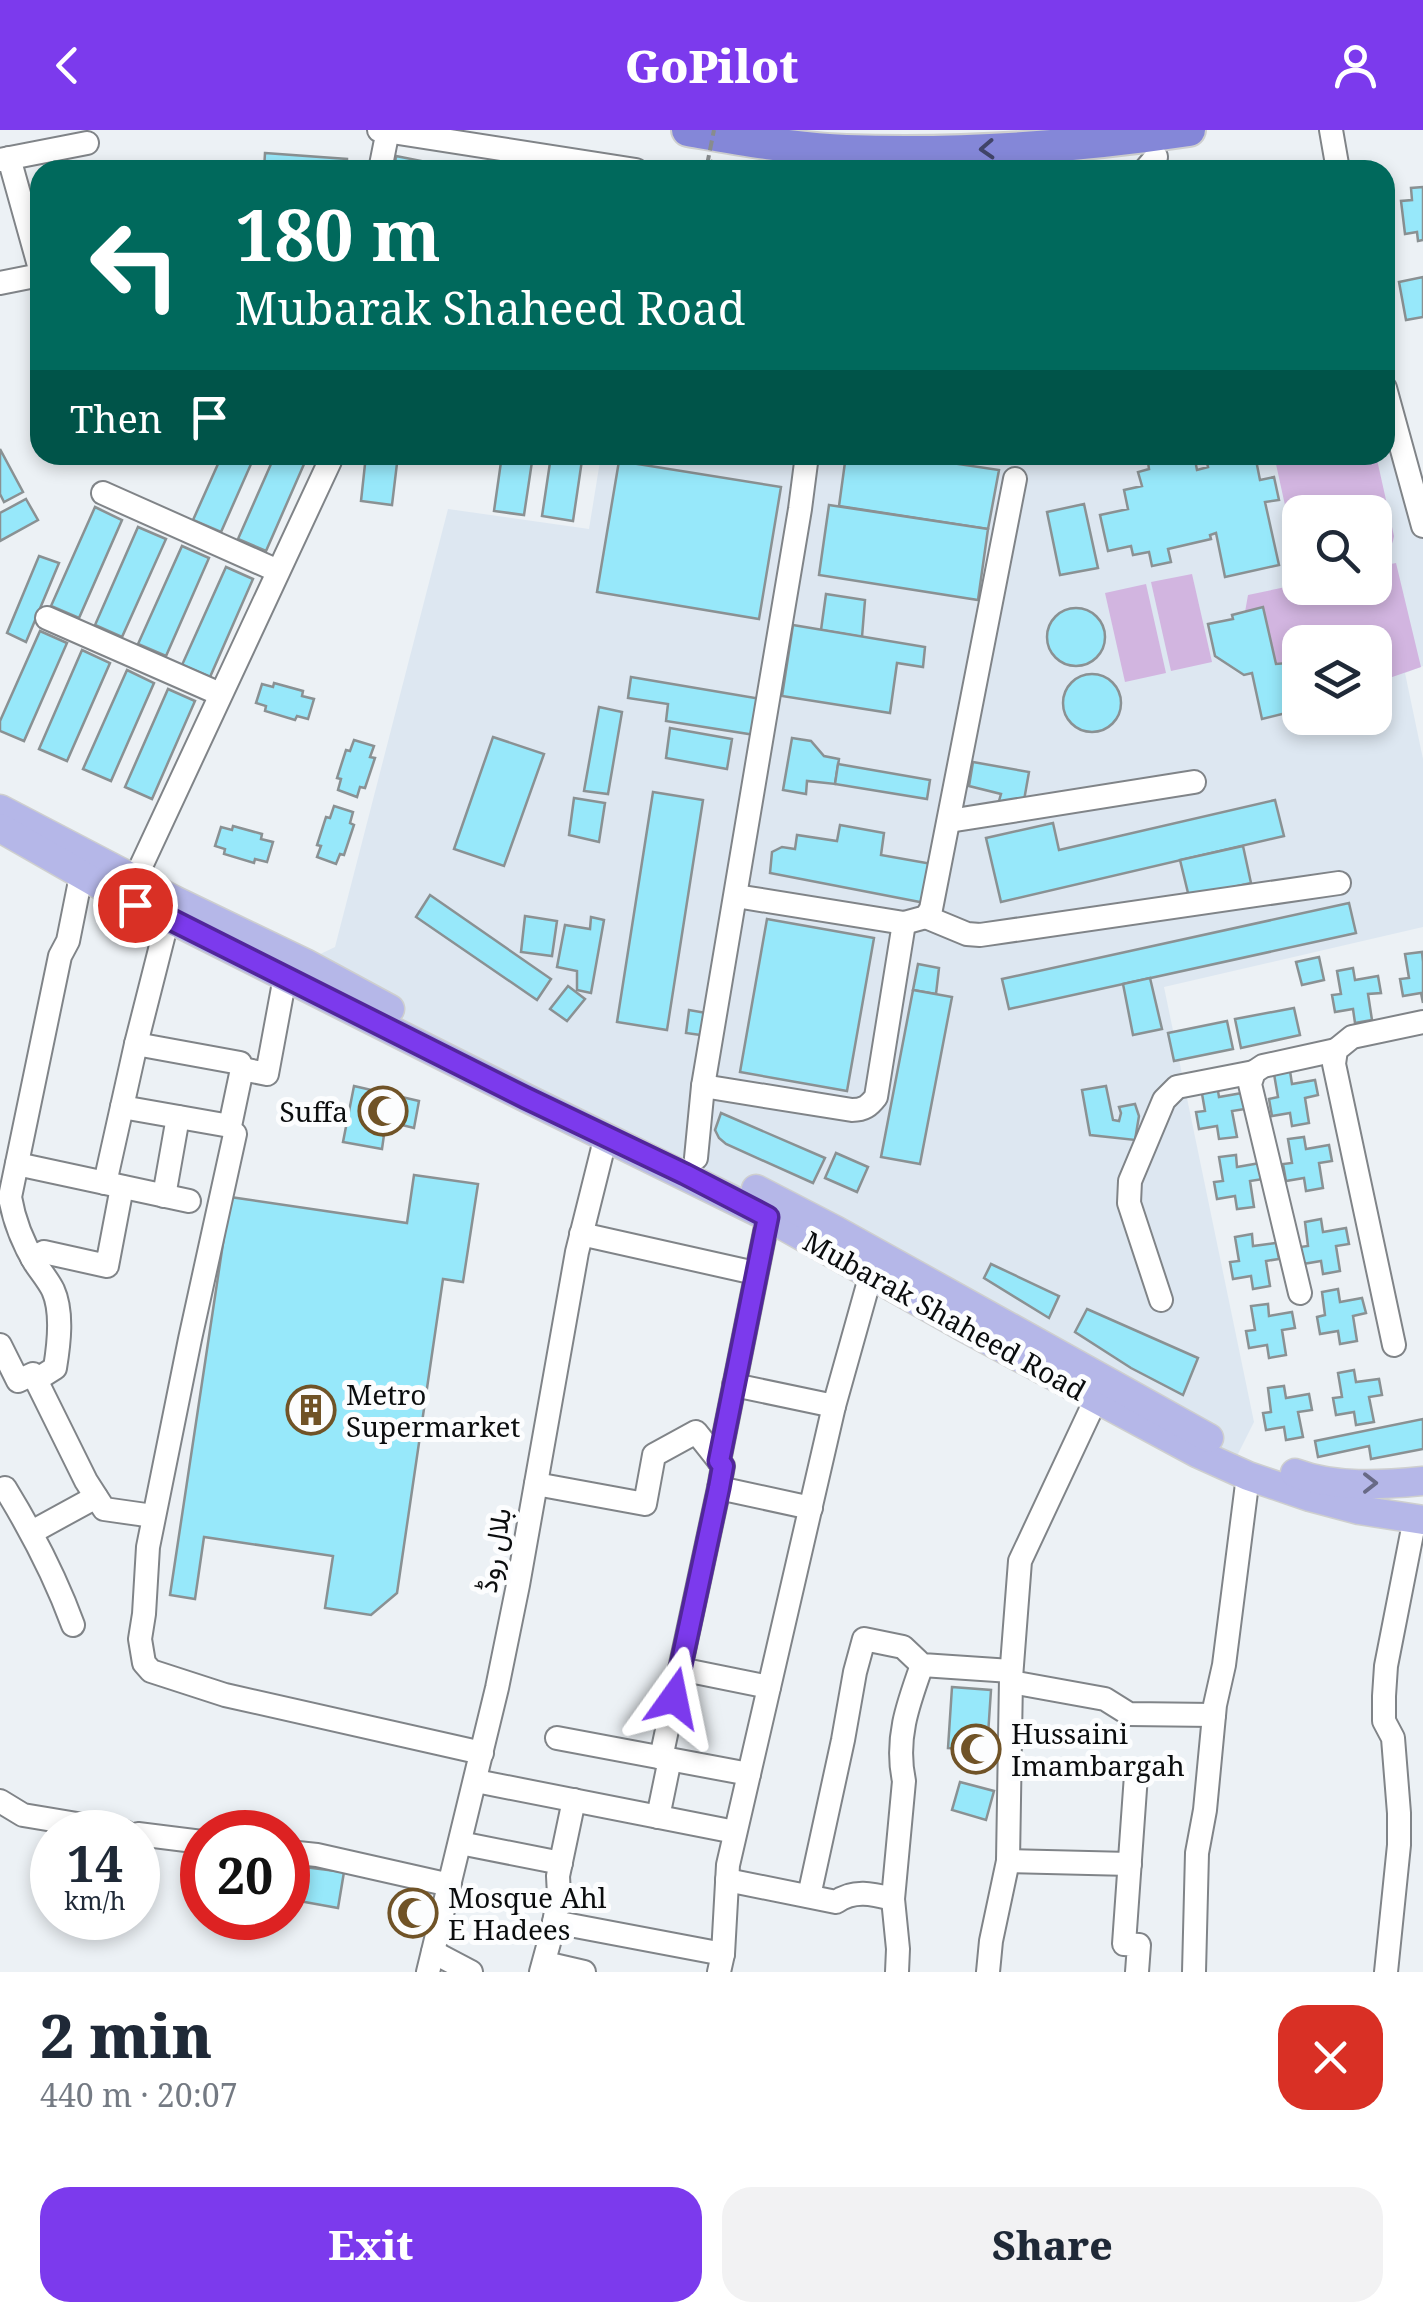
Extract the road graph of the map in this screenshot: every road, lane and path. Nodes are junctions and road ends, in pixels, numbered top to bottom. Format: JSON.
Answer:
{"nodes":[{"id":1,"x":379,"y":130,"type":"edge"},
{"id":2,"x":388,"y":130,"type":"edge"},
{"id":3,"x":688,"y":130,"type":"edge"},
{"id":4,"x":714,"y":130,"type":"edge"},
{"id":5,"x":1188,"y":130,"type":"edge"},
{"id":6,"x":1331,"y":130,"type":"edge"},
{"id":7,"x":87,"y":143,"type":"dead end"},
{"id":8,"x":5,"y":159,"type":"edge"},
{"id":9,"x":382,"y":160,"type":"edge"},
{"id":10,"x":574,"y":160,"type":"edge"},
{"id":11,"x":710,"y":160,"type":"edge"},
{"id":12,"x":843,"y":160,"type":"edge"},
{"id":13,"x":1336,"y":160,"type":"edge"},
{"id":14,"x":30,"y":240,"type":"edge"},
{"id":15,"x":30,"y":275,"type":"edge"},
{"id":16,"x":0,"y":283,"type":"edge"},
{"id":17,"x":1395,"y":424,"type":"edge"},
{"id":18,"x":328,"y":465,"type":"edge"},
{"id":19,"x":806,"y":465,"type":"edge"},
{"id":20,"x":1015,"y":480,"type":"dead end"},
{"id":21,"x":102,"y":493,"type":"dead end"},
{"id":22,"x":1423,"y":526,"type":"edge"},
{"id":23,"x":278,"y":572,"type":"junction"},
{"id":24,"x":47,"y":618,"type":"dead end"},
{"id":25,"x":220,"y":694,"type":"junction"},
{"id":26,"x":1194,"y":782,"type":"dead end"},
{"id":27,"x":0,"y":809,"type":"edge"},
{"id":28,"x":949,"y":821,"type":"junction"},
{"id":29,"x":15,"y":835,"type":"edge"},
{"id":30,"x":81,"y":876,"type":"junction"},
{"id":31,"x":135,"y":879,"type":"junction"},
{"id":32,"x":1339,"y":882,"type":"dead end"},
{"id":33,"x":736,"y":896,"type":"junction"},
{"id":34,"x":168,"y":918,"type":"junction"},
{"id":35,"x":915,"y":920,"type":"junction"},
{"id":36,"x":285,"y":977,"type":"junction"},
{"id":37,"x":1423,"y":1022,"type":"edge"},
{"id":38,"x":136,"y":1044,"type":"junction"},
{"id":39,"x":1336,"y":1050,"type":"junction"},
{"id":40,"x":242,"y":1070,"type":"junction"},
{"id":41,"x":1254,"y":1072,"type":"junction"},
{"id":42,"x":703,"y":1086,"type":"junction"},
{"id":43,"x":122,"y":1107,"type":"junction"},
{"id":44,"x":178,"y":1117,"type":"junction"},
{"id":45,"x":235,"y":1134,"type":"dead end"},
{"id":46,"x":606,"y":1136,"type":"junction"},
{"id":47,"x":696,"y":1158,"type":"junction"},
{"id":48,"x":10,"y":1178,"type":"edge"},
{"id":49,"x":114,"y":1185,"type":"junction"},
{"id":50,"x":164,"y":1196,"type":"junction"},
{"id":51,"x":189,"y":1201,"type":"dead end"},
{"id":52,"x":768,"y":1217,"type":"junction"},
{"id":53,"x":582,"y":1234,"type":"junction"},
{"id":54,"x":32,"y":1258,"type":"junction"},
{"id":55,"x":756,"y":1273,"type":"junction"},
{"id":56,"x":870,"y":1274,"type":"junction"},
{"id":57,"x":1300,"y":1293,"type":"dead end"},
{"id":58,"x":1160,"y":1300,"type":"dead end"},
{"id":59,"x":0,"y":1345,"type":"edge"},
{"id":60,"x":1394,"y":1345,"type":"dead end"},
{"id":61,"x":36,"y":1380,"type":"junction"},
{"id":62,"x":734,"y":1386,"type":"junction"},
{"id":63,"x":1096,"y":1399,"type":"junction"},
{"id":64,"x":834,"y":1406,"type":"junction"},
{"id":65,"x":719,"y":1461,"type":"junction"},
{"id":66,"x":1248,"y":1476,"type":"junction"},
{"id":67,"x":1423,"y":1481,"type":"edge"},
{"id":68,"x":536,"y":1484,"type":"junction"},
{"id":69,"x":719,"y":1488,"type":"junction"},
{"id":70,"x":0,"y":1490,"type":"edge"},
{"id":71,"x":96,"y":1497,"type":"junction"},
{"id":72,"x":811,"y":1508,"type":"junction"},
{"id":73,"x":153,"y":1516,"type":"junction"},
{"id":74,"x":1419,"y":1519,"type":"edge"},
{"id":75,"x":32,"y":1532,"type":"junction"},
{"id":76,"x":73,"y":1624,"type":"dead end"},
{"id":77,"x":922,"y":1665,"type":"junction"},
{"id":78,"x":680,"y":1669,"type":"junction"},
{"id":79,"x":1011,"y":1676,"type":"junction"},
{"id":80,"x":769,"y":1687,"type":"junction"},
{"id":81,"x":1214,"y":1714,"type":"junction"},
{"id":82,"x":557,"y":1738,"type":"dead end"},
{"id":83,"x":482,"y":1753,"type":"junction"},
{"id":84,"x":665,"y":1759,"type":"junction"},
{"id":85,"x":749,"y":1774,"type":"junction"},
{"id":86,"x":1136,"y":1775,"type":"dead end"},
{"id":87,"x":476,"y":1781,"type":"junction"},
{"id":88,"x":574,"y":1800,"type":"junction"},
{"id":89,"x":0,"y":1801,"type":"edge"},
{"id":90,"x":30,"y":1816,"type":"edge"},
{"id":91,"x":658,"y":1817,"type":"junction"},
{"id":92,"x":736,"y":1832,"type":"junction"},
{"id":93,"x":460,"y":1843,"type":"junction"},
{"id":94,"x":310,"y":1854,"type":"edge"},
{"id":95,"x":1008,"y":1861,"type":"junction"},
{"id":96,"x":561,"y":1862,"type":"junction"},
{"id":97,"x":1130,"y":1864,"type":"junction"},
{"id":98,"x":727,"y":1880,"type":"junction"},
{"id":99,"x":450,"y":1885,"type":"junction"},
{"id":100,"x":809,"y":1896,"type":"junction"},
{"id":101,"x":893,"y":1899,"type":"junction"},
{"id":102,"x":554,"y":1922,"type":"junction"},
{"id":103,"x":430,"y":1962,"type":"edge"},
{"id":104,"x":721,"y":1963,"type":"edge"},
{"id":105,"x":543,"y":1967,"type":"edge"},
{"id":106,"x":471,"y":1972,"type":"edge"},
{"id":107,"x":584,"y":1972,"type":"edge"},
{"id":108,"x":897,"y":1972,"type":"edge"},
{"id":109,"x":988,"y":1972,"type":"edge"},
{"id":110,"x":1137,"y":1972,"type":"edge"},
{"id":111,"x":1194,"y":1972,"type":"edge"},
{"id":112,"x":1386,"y":1972,"type":"edge"}],
"edges":[{"from":1,"to":2,"type":"street"},
{"from":2,"to":9,"type":"street"},
{"from":2,"to":10,"type":"street"},
{"from":3,"to":12,"type":"highway"},
{"from":4,"to":11,"type":"path","bridge":true},
{"from":5,"to":12,"type":"highway","one_way":true},
{"from":6,"to":13,"type":"street"},
{"from":7,"to":8,"type":"street"},
{"from":8,"to":14,"type":"street"},
{"from":15,"to":16,"type":"street"},
{"from":17,"to":22,"type":"street"},
{"from":18,"to":23,"type":"street"},
{"from":19,"to":33,"type":"street"},
{"from":20,"to":28,"type":"street"},
{"from":21,"to":23,"type":"street"},
{"from":23,"to":25,"type":"street"},
{"from":24,"to":25,"type":"street"},
{"from":25,"to":31,"type":"street"},
{"from":26,"to":28,"type":"street"},
{"from":27,"to":29,"type":"main road","name":"Mubarak Shaheed Road"},
{"from":28,"to":35,"type":"street"},
{"from":29,"to":30,"type":"main road","name":"Mubarak Shaheed Road"},
{"from":29,"to":31,"type":"main road","name":"Mubarak Shaheed Road"},
{"from":30,"to":34,"type":"main road","name":"Mubarak Shaheed Road"},
{"from":30,"to":48,"type":"street"},
{"from":31,"to":47,"type":"main road","name":"Mubarak Shaheed Road"},
{"from":32,"to":35,"type":"street"},
{"from":33,"to":35,"type":"street"},
{"from":33,"to":42,"type":"street"},
{"from":34,"to":36,"type":"main road","name":"Mubarak Shaheed Road"},
{"from":34,"to":38,"type":"street"},
{"from":35,"to":42,"type":"street"},
{"from":36,"to":40,"type":"street"},
{"from":36,"to":46,"type":"main road","name":"Mubarak Shaheed Road"},
{"from":37,"to":39,"type":"street"},
{"from":38,"to":40,"type":"street"},
{"from":38,"to":43,"type":"street"},
{"from":39,"to":41,"type":"street"},
{"from":39,"to":60,"type":"street"},
{"from":40,"to":44,"type":"street"},
{"from":41,"to":57,"type":"street"},
{"from":41,"to":58,"type":"street"},
{"from":42,"to":47,"type":"street"},
{"from":43,"to":44,"type":"street"},
{"from":43,"to":49,"type":"street"},
{"from":44,"to":50,"type":"street"},
{"from":45,"to":73,"type":"street"},
{"from":46,"to":52,"type":"main road","name":"Mubarak Shaheed Road"},
{"from":46,"to":53,"type":"street","name":"بلال روڈ"},
{"from":47,"to":67,"type":"main road","name":"Mubarak Shaheed Road","one_way":true},
{"from":48,"to":49,"type":"street"},
{"from":48,"to":54,"type":"street"},
{"from":49,"to":50,"type":"street"},
{"from":49,"to":54,"type":"street"},
{"from":50,"to":51,"type":"street"},
{"from":52,"to":55,"type":"street"},
{"from":52,"to":56,"type":"main road","name":"Mubarak Shaheed Road"},
{"from":53,"to":55,"type":"street"},
{"from":53,"to":68,"type":"street","name":"بلال روڈ"},
{"from":54,"to":61,"type":"street"},
{"from":55,"to":62,"type":"street"},
{"from":56,"to":63,"type":"main road","name":"Mubarak Shaheed Road"},
{"from":56,"to":64,"type":"street"},
{"from":59,"to":61,"type":"street"},
{"from":61,"to":71,"type":"street"},
{"from":62,"to":64,"type":"street"},
{"from":62,"to":65,"type":"street"},
{"from":63,"to":66,"type":"main road","name":"Mubarak Shaheed Road"},
{"from":63,"to":79,"type":"street"},
{"from":64,"to":72,"type":"street"},
{"from":65,"to":68,"type":"street"},
{"from":65,"to":69,"type":"street"},
{"from":66,"to":74,"type":"main road","name":"Mubarak Shaheed Road"},
{"from":66,"to":81,"type":"street"},
{"from":68,"to":83,"type":"street","name":"بلال روڈ"},
{"from":69,"to":72,"type":"street"},
{"from":69,"to":78,"type":"street"},
{"from":70,"to":75,"type":"street"},
{"from":71,"to":73,"type":"street"},
{"from":71,"to":75,"type":"street"},
{"from":72,"to":80,"type":"street"},
{"from":73,"to":83,"type":"street"},
{"from":74,"to":112,"type":"street"},
{"from":75,"to":76,"type":"street"},
{"from":77,"to":79,"type":"street"},
{"from":77,"to":100,"type":"street"},
{"from":77,"to":101,"type":"street"},
{"from":78,"to":80,"type":"street"},
{"from":78,"to":84,"type":"street"},
{"from":79,"to":81,"type":"street"},
{"from":79,"to":95,"type":"street"},
{"from":80,"to":85,"type":"street"},
{"from":81,"to":111,"type":"street"},
{"from":82,"to":84,"type":"street"},
{"from":83,"to":87,"type":"street","name":"بلال روڈ"},
{"from":84,"to":85,"type":"street"},
{"from":84,"to":91,"type":"street"},
{"from":85,"to":92,"type":"street"},
{"from":86,"to":97,"type":"street"},
{"from":87,"to":88,"type":"street"},
{"from":87,"to":93,"type":"street","name":"بلال روڈ"},
{"from":88,"to":91,"type":"street"},
{"from":88,"to":96,"type":"street"},
{"from":89,"to":90,"type":"street"},
{"from":91,"to":92,"type":"street"},
{"from":92,"to":98,"type":"street"},
{"from":93,"to":96,"type":"street"},
{"from":93,"to":99,"type":"street","name":"بلال روڈ"},
{"from":94,"to":99,"type":"street"},
{"from":95,"to":97,"type":"street"},
{"from":95,"to":109,"type":"street"},
{"from":96,"to":102,"type":"street"},
{"from":97,"to":110,"type":"street"},
{"from":98,"to":100,"type":"street"},
{"from":98,"to":104,"type":"street"},
{"from":99,"to":103,"type":"street","name":"بلال روڈ"},
{"from":100,"to":101,"type":"street"},
{"from":101,"to":108,"type":"street"},
{"from":102,"to":104,"type":"street"},
{"from":102,"to":105,"type":"street"},
{"from":103,"to":106,"type":"street"},
{"from":105,"to":107,"type":"street"}]}
